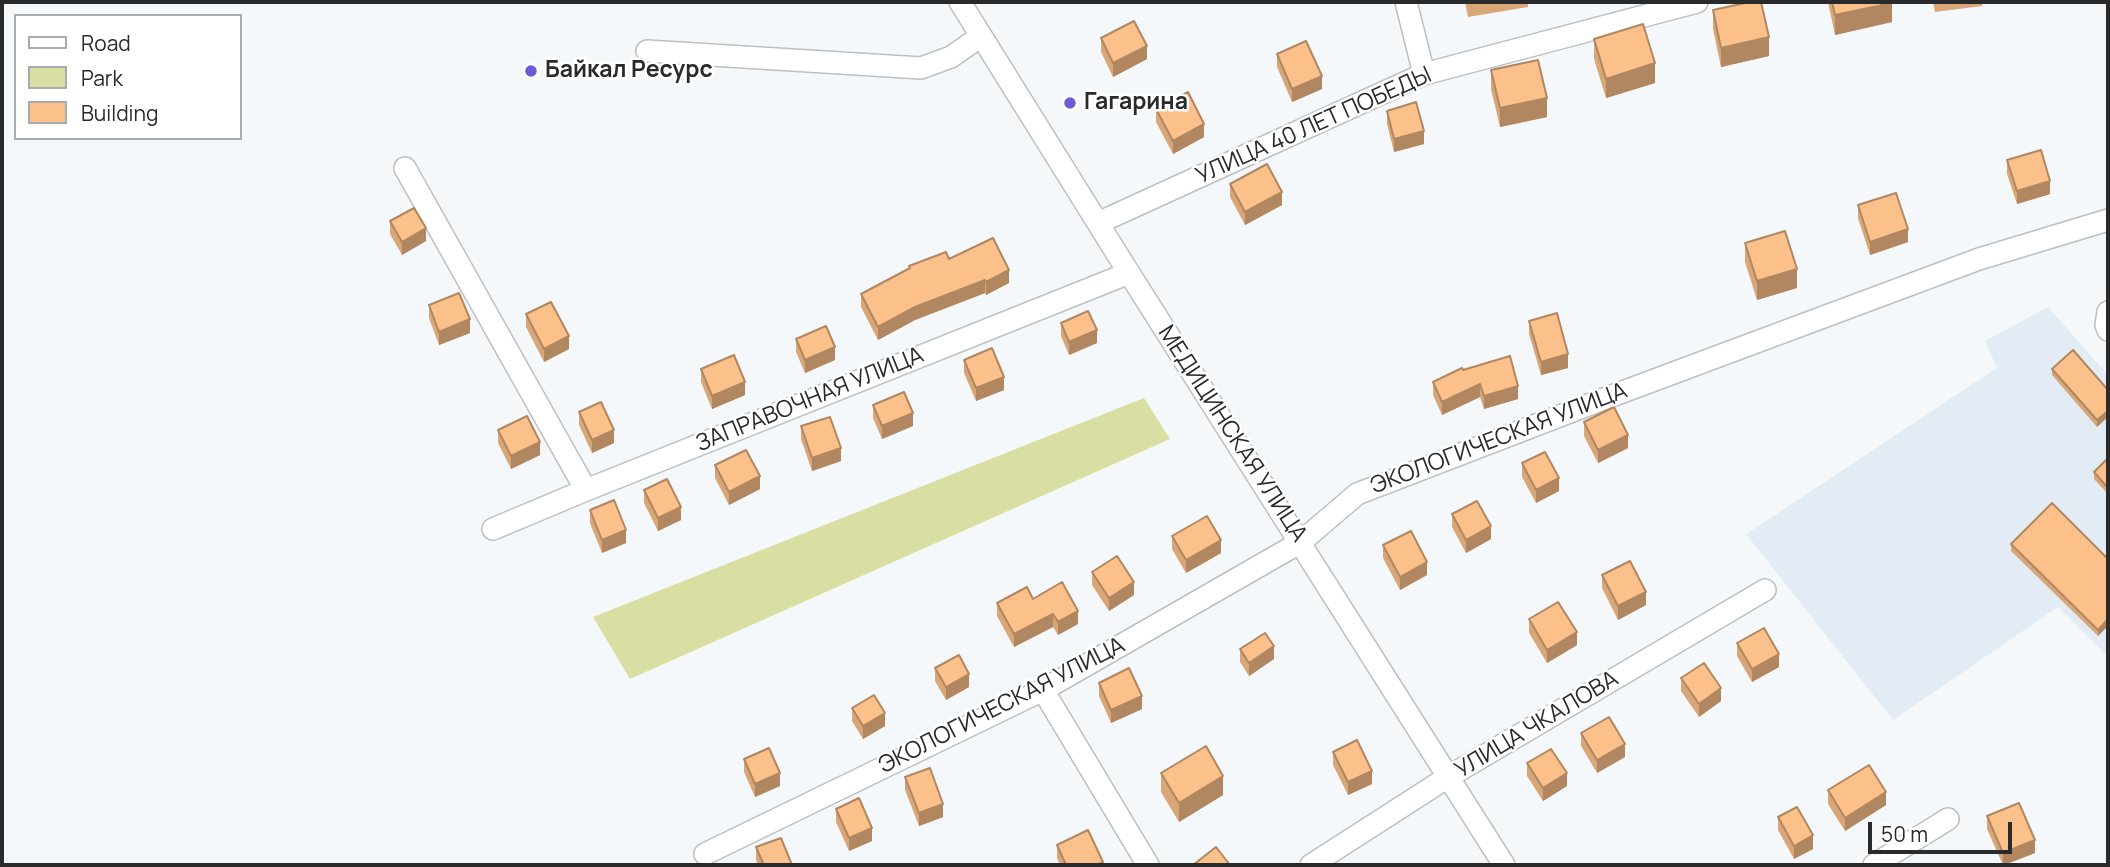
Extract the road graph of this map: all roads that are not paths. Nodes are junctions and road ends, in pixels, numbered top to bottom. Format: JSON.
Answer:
{"nodes":[{"id":1,"x":960,"y":2,"type":"edge"},
{"id":2,"x":1406,"y":2,"type":"edge"},
{"id":3,"x":1698,"y":2,"type":"edge"},
{"id":4,"x":981,"y":36,"type":"junction"},
{"id":5,"x":647,"y":51,"type":"dead end"},
{"id":6,"x":1424,"y":74,"type":"junction"},
{"id":7,"x":405,"y":168,"type":"dead end"},
{"id":8,"x":2108,"y":220,"type":"edge"},
{"id":9,"x":1098,"y":223,"type":"junction"},
{"id":10,"x":1129,"y":273,"type":"junction"},
{"id":11,"x":2108,"y":312,"type":"edge"},
{"id":12,"x":2108,"y":330,"type":"edge"},
{"id":13,"x":586,"y":490,"type":"junction"},
{"id":14,"x":493,"y":529,"type":"dead end"},
{"id":15,"x":1301,"y":542,"type":"junction"},
{"id":16,"x":1765,"y":590,"type":"dead end"},
{"id":17,"x":1043,"y":690,"type":"junction"},
{"id":18,"x":1448,"y":778,"type":"junction"},
{"id":19,"x":1948,"y":819,"type":"dead end"},
{"id":20,"x":705,"y":854,"type":"dead end"},
{"id":21,"x":1148,"y":865,"type":"edge"},
{"id":22,"x":1311,"y":865,"type":"edge"},
{"id":23,"x":1504,"y":865,"type":"edge"},
{"id":24,"x":1874,"y":865,"type":"edge"}],
"edges":[{"from":1,"to":4,"type":"street","name":"МЕДИЦИНСКАЯ УЛИЦА"},
{"from":2,"to":6,"type":"street"},
{"from":3,"to":6,"type":"street","name":"УЛИЦА 40 ЛЕТ ПОБЕДЫ"},
{"from":4,"to":5,"type":"street"},
{"from":4,"to":9,"type":"street","name":"МЕДИЦИНСКАЯ УЛИЦА"},
{"from":6,"to":9,"type":"street","name":"УЛИЦА 40 ЛЕТ ПОБЕДЫ"},
{"from":7,"to":13,"type":"street"},
{"from":8,"to":15,"type":"street","name":"ЭКОЛОГИЧЕСКАЯ УЛИЦА"},
{"from":9,"to":10,"type":"street","name":"МЕДИЦИНСКАЯ УЛИЦА"},
{"from":10,"to":13,"type":"street","name":"ЗАПРАВОЧНАЯ УЛИЦА"},
{"from":10,"to":15,"type":"street","name":"МЕДИЦИНСКАЯ УЛИЦА"},
{"from":11,"to":12,"type":"street"},
{"from":13,"to":14,"type":"street","name":"ЗАПРАВОЧНАЯ УЛИЦА"},
{"from":15,"to":17,"type":"street","name":"ЭКОЛОГИЧЕСКАЯ УЛИЦА"},
{"from":15,"to":18,"type":"street","name":"МЕДИЦИНСКАЯ УЛИЦА"},
{"from":16,"to":18,"type":"street","name":"УЛИЦА ЧКАЛОВА"},
{"from":17,"to":20,"type":"street","name":"ЭКОЛОГИЧЕСКАЯ УЛИЦА"},
{"from":17,"to":21,"type":"street"},
{"from":18,"to":22,"type":"street","name":"УЛИЦА ЧКАЛОВА"},
{"from":18,"to":23,"type":"street","name":"МЕДИЦИНСКАЯ УЛИЦА"},
{"from":19,"to":24,"type":"street"}]}
